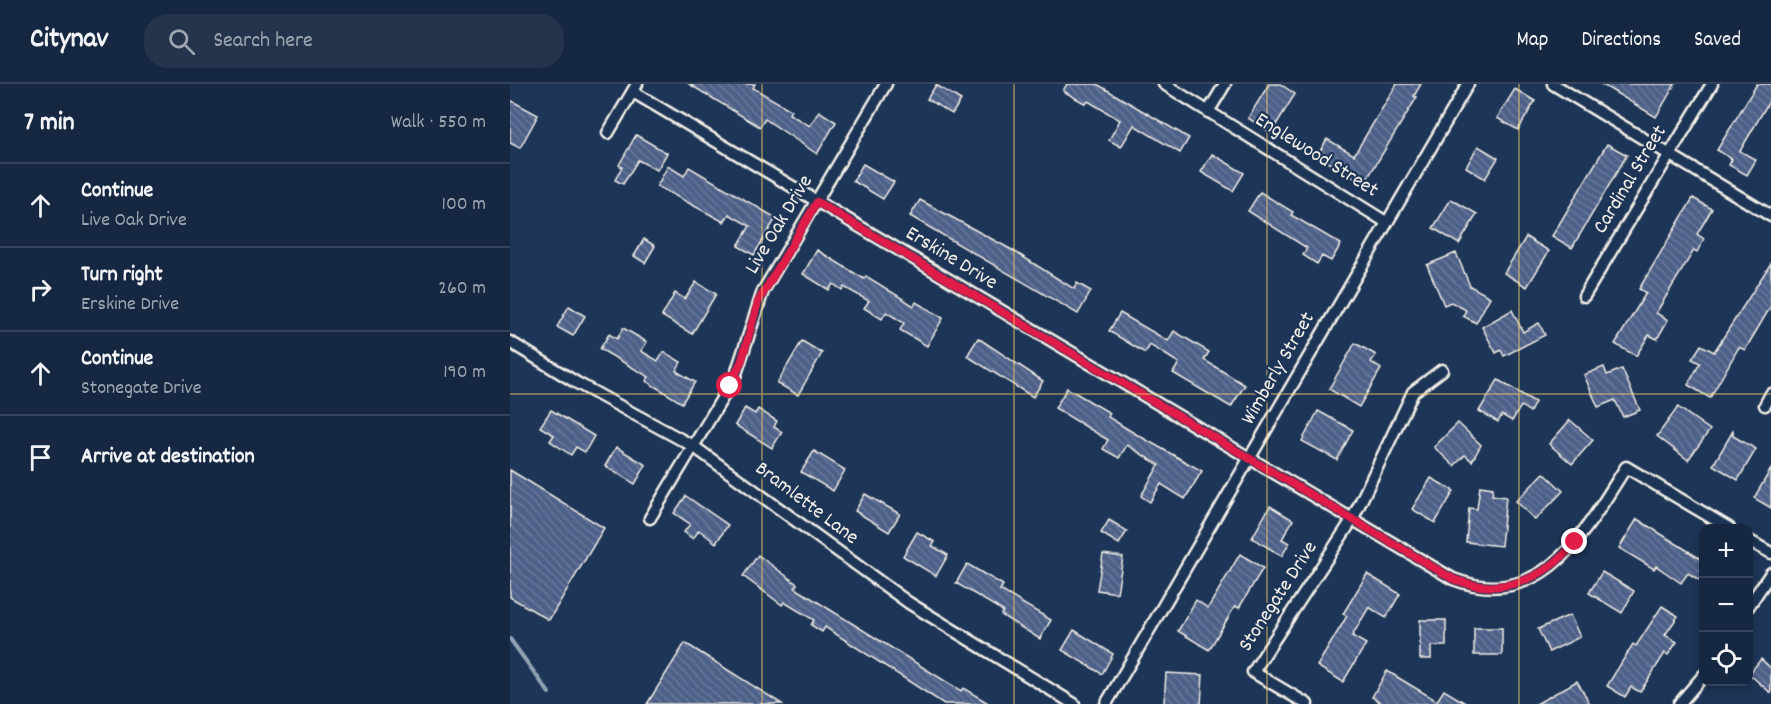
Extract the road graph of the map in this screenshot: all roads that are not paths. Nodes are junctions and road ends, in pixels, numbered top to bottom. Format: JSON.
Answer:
{"nodes":[{"id":1,"x":886,"y":84,"type":"edge"},
{"id":2,"x":1164,"y":84,"type":"edge"},
{"id":3,"x":1225,"y":84,"type":"edge"},
{"id":4,"x":1468,"y":84,"type":"edge"},
{"id":5,"x":1553,"y":84,"type":"edge"},
{"id":6,"x":1712,"y":84,"type":"edge"},
{"id":7,"x":635,"y":88,"type":"edge"},
{"id":8,"x":1208,"y":112,"type":"junction"},
{"id":9,"x":608,"y":133,"type":"dead end"},
{"id":10,"x":1670,"y":154,"type":"junction"},
{"id":11,"x":817,"y":202,"type":"junction"},
{"id":12,"x":1771,"y":216,"type":"edge"},
{"id":13,"x":1386,"y":222,"type":"junction"},
{"id":14,"x":1584,"y":296,"type":"dead end"},
{"id":15,"x":510,"y":342,"type":"edge"},
{"id":16,"x":1442,"y":370,"type":"dead end"},
{"id":17,"x":1771,"y":394,"type":"edge"},
{"id":18,"x":1765,"y":405,"type":"dead end"},
{"id":19,"x":693,"y":446,"type":"junction"},
{"id":20,"x":1250,"y":459,"type":"junction"},
{"id":21,"x":650,"y":518,"type":"dead end"},
{"id":22,"x":1352,"y":520,"type":"junction"},
{"id":23,"x":1722,"y":524,"type":"edge"},
{"id":24,"x":1753,"y":542,"type":"edge"},
{"id":25,"x":1771,"y":553,"type":"edge"},
{"id":26,"x":1771,"y":573,"type":"edge"},
{"id":27,"x":1753,"y":601,"type":"edge"},
{"id":28,"x":1699,"y":681,"type":"edge"},
{"id":29,"x":1074,"y":704,"type":"edge"},
{"id":30,"x":1106,"y":704,"type":"edge"},
{"id":31,"x":1307,"y":704,"type":"edge"},
{"id":32,"x":1679,"y":704,"type":"edge"}],
"edges":[{"from":1,"to":11,"type":"street","name":"Live Oak Drive"},
{"from":2,"to":8,"type":"street","name":"Englewood Street"},
{"from":3,"to":8,"type":"street"},
{"from":4,"to":13,"type":"street","name":"Wimberly Street"},
{"from":5,"to":10,"type":"street"},
{"from":6,"to":10,"type":"street","name":"Cardinal Street"},
{"from":7,"to":9,"type":"street"},
{"from":7,"to":11,"type":"street","name":"Erskine Drive"},
{"from":8,"to":13,"type":"street","name":"Englewood Street"},
{"from":10,"to":12,"type":"street"},
{"from":10,"to":14,"type":"street","name":"Cardinal Street"},
{"from":11,"to":19,"type":"street","name":"Live Oak Drive"},
{"from":11,"to":20,"type":"street","name":"Erskine Drive"},
{"from":13,"to":20,"type":"street","name":"Wimberly Street"},
{"from":15,"to":19,"type":"street","name":"Bramlette Lane"},
{"from":16,"to":22,"type":"street"},
{"from":17,"to":18,"type":"street"},
{"from":19,"to":21,"type":"street","name":"Live Oak Drive"},
{"from":19,"to":29,"type":"street","name":"Bramlette Lane"},
{"from":20,"to":22,"type":"street"},
{"from":20,"to":30,"type":"street","name":"Wimberly Street"},
{"from":22,"to":23,"type":"street"},
{"from":22,"to":31,"type":"street","name":"Stonegate Drive"},
{"from":24,"to":25,"type":"street"},
{"from":26,"to":27,"type":"street"},
{"from":28,"to":32,"type":"street"}]}
